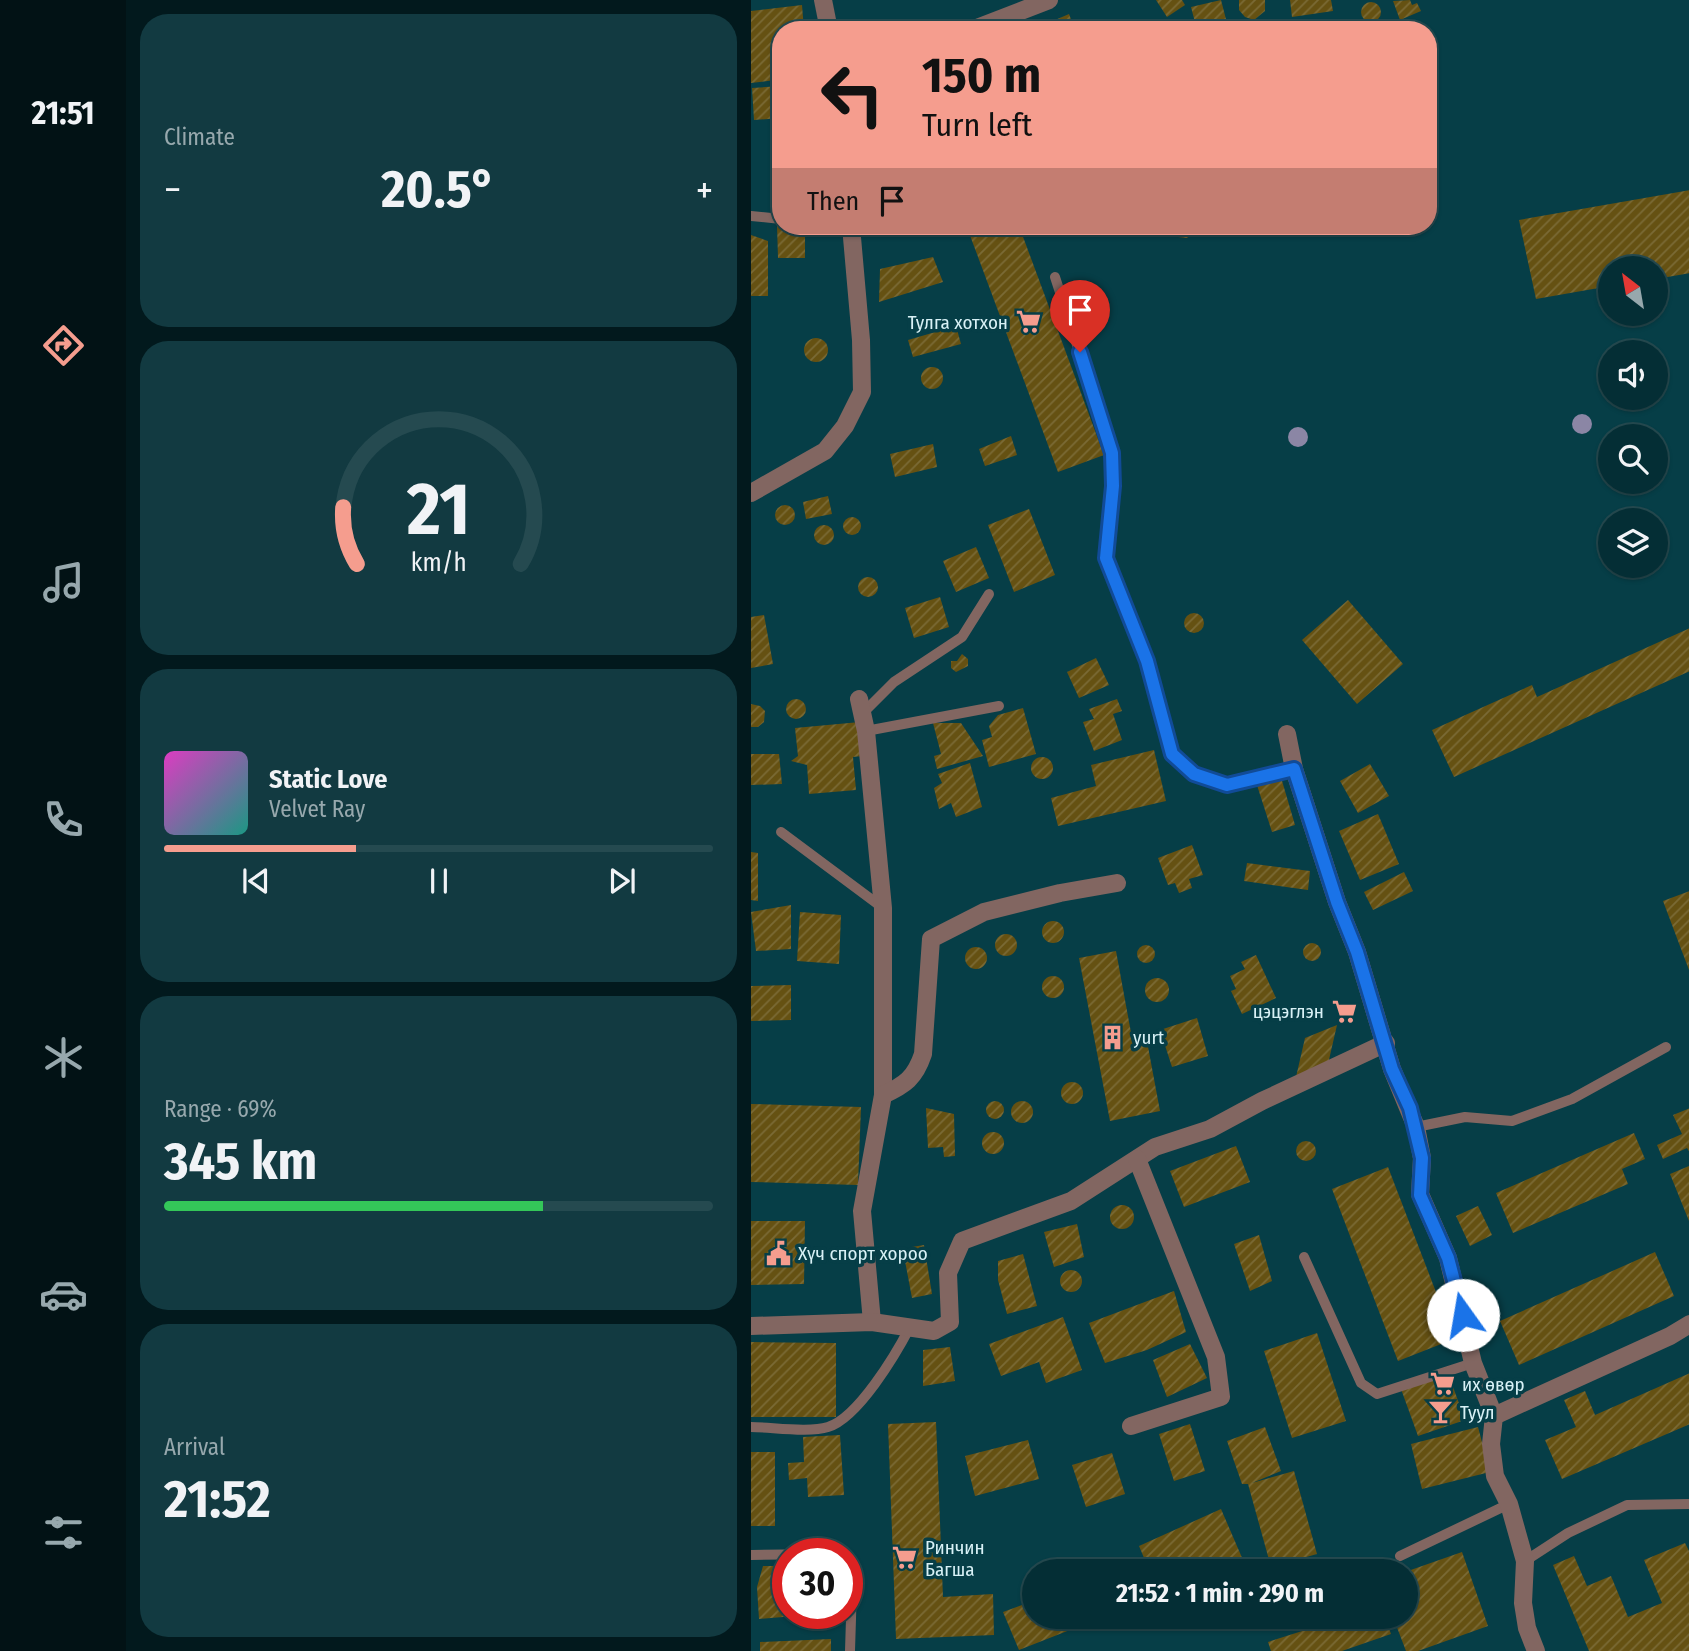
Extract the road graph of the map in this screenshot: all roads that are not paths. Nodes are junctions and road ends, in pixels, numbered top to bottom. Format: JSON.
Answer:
{"nodes":[{"id":1,"x":823,"y":0,"type":"edge"},
{"id":2,"x":1049,"y":0,"type":"edge"},
{"id":3,"x":827,"y":21,"type":"edge"},
{"id":4,"x":995,"y":21,"type":"edge"},
{"id":5,"x":751,"y":216,"type":"edge"},
{"id":6,"x":772,"y":218,"type":"edge"},
{"id":7,"x":852,"y":235,"type":"edge"},
{"id":8,"x":1055,"y":277,"type":"dead end"},
{"id":9,"x":751,"y":492,"type":"edge"},
{"id":10,"x":989,"y":594,"type":"dead end"},
{"id":11,"x":999,"y":706,"type":"dead end"},
{"id":12,"x":863,"y":714,"type":"junction"},
{"id":13,"x":1287,"y":734,"type":"dead end"},
{"id":14,"x":1294,"y":769,"type":"junction"},
{"id":15,"x":781,"y":832,"type":"dead end"},
{"id":16,"x":1117,"y":883,"type":"dead end"},
{"id":17,"x":883,"y":908,"type":"junction"},
{"id":18,"x":1386,"y":1043,"type":"junction"},
{"id":19,"x":1666,"y":1047,"type":"dead end"},
{"id":20,"x":883,"y":1095,"type":"junction"},
{"id":21,"x":1416,"y":1127,"type":"junction"},
{"id":22,"x":1137,"y":1159,"type":"junction"},
{"id":23,"x":1304,"y":1257,"type":"dead end"},
{"id":24,"x":872,"y":1322,"type":"junction"},
{"id":25,"x":1689,"y":1324,"type":"edge"},
{"id":26,"x":751,"y":1326,"type":"edge"},
{"id":27,"x":910,"y":1327,"type":"junction"},
{"id":28,"x":1473,"y":1363,"type":"junction"},
{"id":29,"x":1494,"y":1416,"type":"junction"},
{"id":30,"x":1131,"y":1426,"type":"dead end"},
{"id":31,"x":751,"y":1427,"type":"edge"},
{"id":32,"x":1509,"y":1504,"type":"junction"},
{"id":33,"x":1689,"y":1504,"type":"edge"},
{"id":34,"x":751,"y":1555,"type":"edge"},
{"id":35,"x":772,"y":1555,"type":"edge"},
{"id":36,"x":1400,"y":1556,"type":"dead end"},
{"id":37,"x":1525,"y":1561,"type":"junction"},
{"id":38,"x":851,"y":1629,"type":"edge"},
{"id":39,"x":850,"y":1651,"type":"edge"},
{"id":40,"x":1536,"y":1651,"type":"edge"}],
"edges":[{"from":1,"to":3,"type":"street"},
{"from":2,"to":4,"type":"street"},
{"from":5,"to":6,"type":"lane"},
{"from":7,"to":9,"type":"street"},
{"from":8,"to":14,"type":"lane"},
{"from":10,"to":12,"type":"lane"},
{"from":11,"to":12,"type":"lane"},
{"from":12,"to":17,"type":"street"},
{"from":13,"to":14,"type":"street"},
{"from":14,"to":18,"type":"street"},
{"from":15,"to":17,"type":"lane"},
{"from":16,"to":20,"type":"street"},
{"from":17,"to":20,"type":"street"},
{"from":18,"to":21,"type":"street"},
{"from":18,"to":22,"type":"street"},
{"from":19,"to":21,"type":"lane"},
{"from":20,"to":24,"type":"street"},
{"from":21,"to":28,"type":"street"},
{"from":22,"to":27,"type":"street"},
{"from":22,"to":30,"type":"street"},
{"from":23,"to":28,"type":"lane"},
{"from":24,"to":26,"type":"street"},
{"from":24,"to":27,"type":"street"},
{"from":25,"to":29,"type":"street"},
{"from":27,"to":31,"type":"lane"},
{"from":28,"to":29,"type":"street"},
{"from":29,"to":32,"type":"street"},
{"from":32,"to":36,"type":"lane"},
{"from":32,"to":37,"type":"street"},
{"from":33,"to":37,"type":"lane"},
{"from":34,"to":35,"type":"lane"},
{"from":37,"to":40,"type":"street"},
{"from":38,"to":39,"type":"lane"}]}
